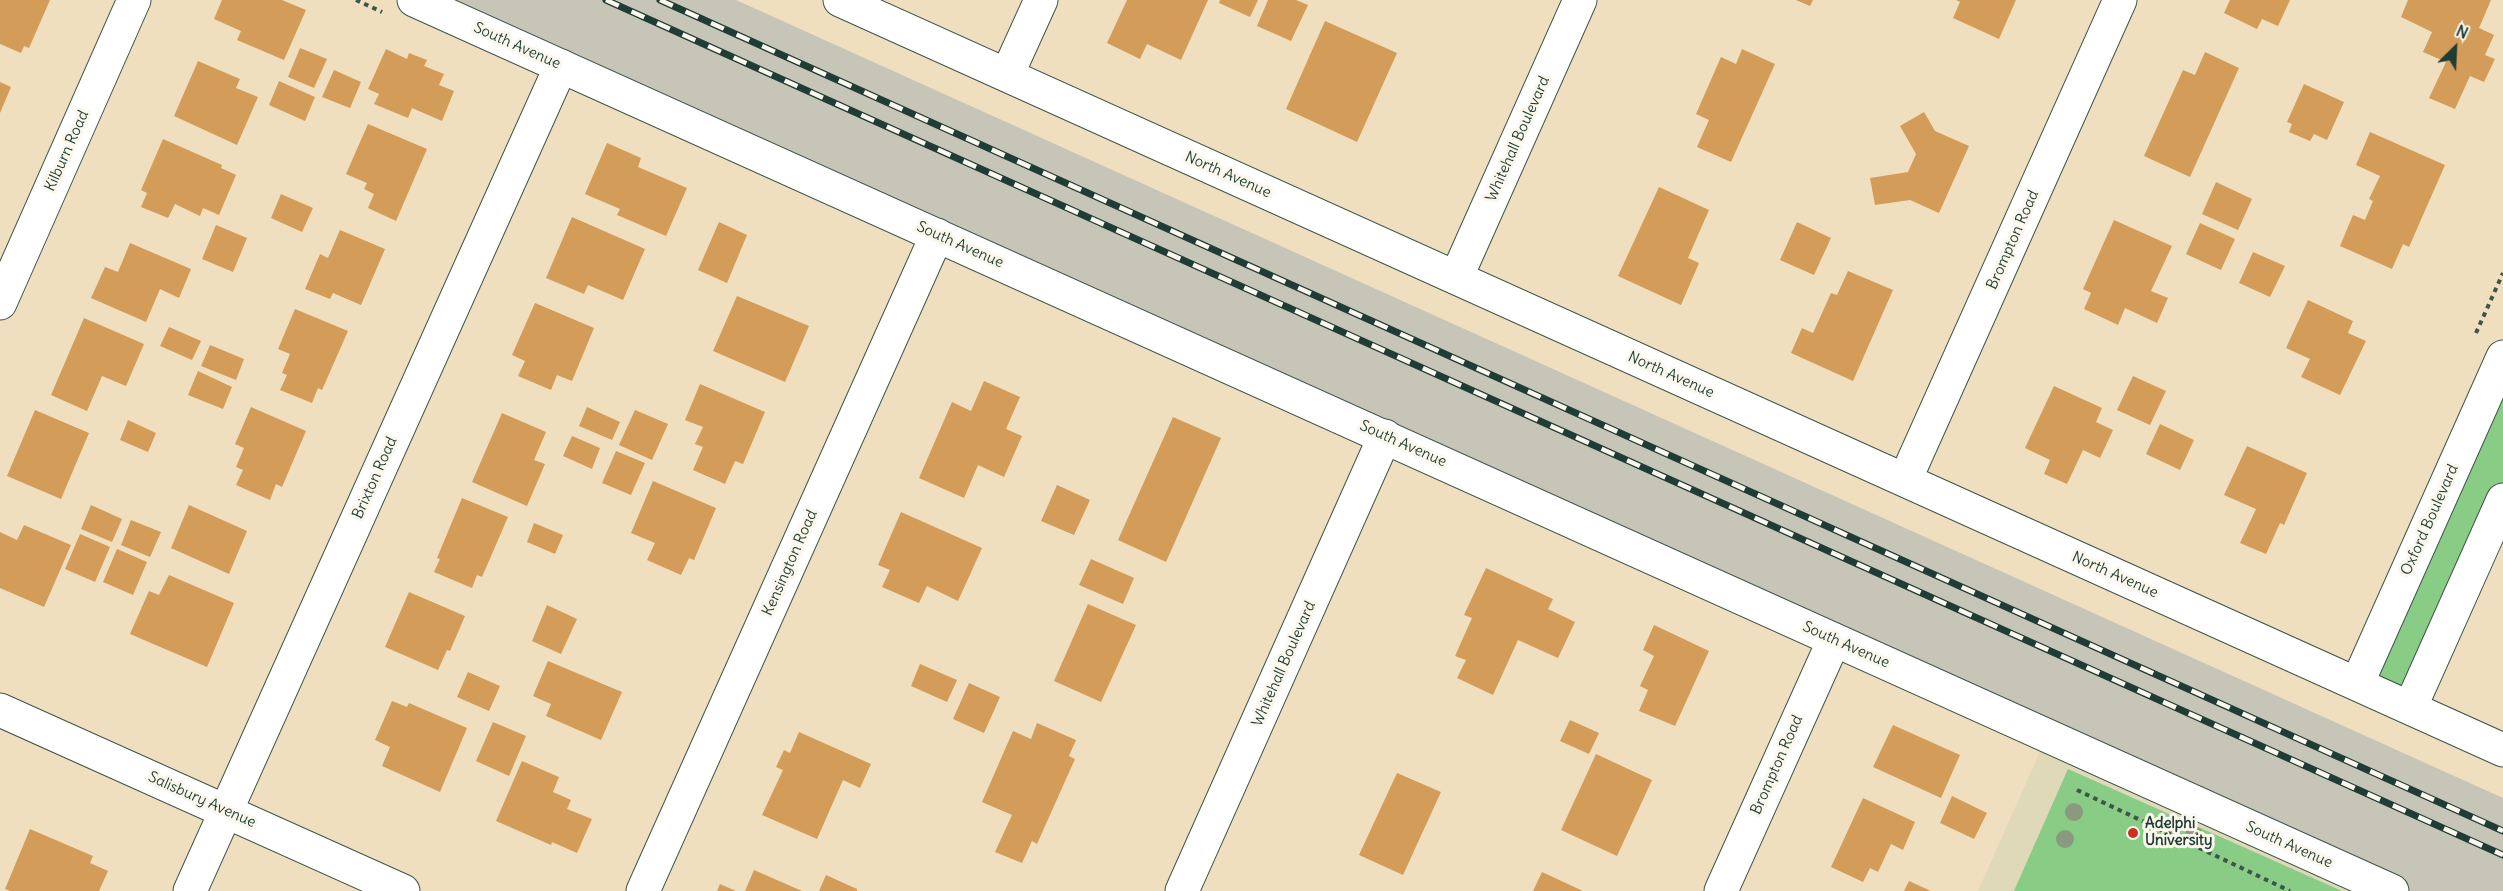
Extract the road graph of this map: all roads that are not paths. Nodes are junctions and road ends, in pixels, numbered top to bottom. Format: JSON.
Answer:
{"nodes":[{"id":1,"x":134,"y":0,"type":"edge"},
{"id":2,"x":414,"y":0,"type":"edge"},
{"id":3,"x":840,"y":0,"type":"edge"},
{"id":4,"x":1041,"y":0,"type":"edge"},
{"id":5,"x":1580,"y":0,"type":"edge"},
{"id":6,"x":2120,"y":0,"type":"edge"},
{"id":7,"x":561,"y":66,"type":"junction"},
{"id":8,"x":1007,"y":75,"type":"junction"},
{"id":9,"x":937,"y":235,"type":"junction"},
{"id":10,"x":1456,"y":278,"type":"junction"},
{"id":11,"x":0,"y":303,"type":"edge"},
{"id":12,"x":2503,"y":357,"type":"edge"},
{"id":13,"x":1385,"y":436,"type":"junction"},
{"id":14,"x":1905,"y":480,"type":"junction"},
{"id":15,"x":2503,"y":500,"type":"edge"},
{"id":16,"x":1833,"y":640,"type":"junction"},
{"id":17,"x":2357,"y":684,"type":"junction"},
{"id":18,"x":2410,"y":708,"type":"junction"},
{"id":19,"x":0,"y":710,"type":"edge"},
{"id":20,"x":2503,"y":750,"type":"edge"},
{"id":21,"x":226,"y":811,"type":"junction"},
{"id":22,"x":190,"y":891,"type":"edge"},
{"id":23,"x":404,"y":891,"type":"edge"},
{"id":24,"x":643,"y":891,"type":"edge"},
{"id":25,"x":1182,"y":891,"type":"edge"},
{"id":26,"x":1721,"y":891,"type":"edge"},
{"id":27,"x":2392,"y":891,"type":"edge"}],
"edges":[{"from":1,"to":11,"type":"street","name":"Kilburn Road"},
{"from":2,"to":7,"type":"street","name":"South Avenue"},
{"from":3,"to":8,"type":"street","name":"North Avenue"},
{"from":4,"to":8,"type":"street"},
{"from":5,"to":10,"type":"street","name":"Whitehall Boulevard"},
{"from":6,"to":14,"type":"street","name":"Brompton Road"},
{"from":7,"to":9,"type":"street","name":"South Avenue"},
{"from":7,"to":21,"type":"street","name":"Brixton Road"},
{"from":8,"to":10,"type":"street","name":"North Avenue"},
{"from":9,"to":13,"type":"street","name":"South Avenue"},
{"from":9,"to":24,"type":"street","name":"Kensington Road"},
{"from":10,"to":14,"type":"street","name":"North Avenue"},
{"from":12,"to":17,"type":"street","name":"Oxford Boulevard"},
{"from":13,"to":16,"type":"street","name":"South Avenue"},
{"from":13,"to":25,"type":"street","name":"Whitehall Boulevard"},
{"from":14,"to":17,"type":"street","name":"North Avenue"},
{"from":15,"to":18,"type":"street"},
{"from":16,"to":26,"type":"street","name":"Brompton Road"},
{"from":16,"to":27,"type":"street","name":"South Avenue"},
{"from":17,"to":18,"type":"street","name":"North Avenue"},
{"from":18,"to":20,"type":"street","name":"North Avenue"},
{"from":19,"to":21,"type":"street","name":"Salisbury Avenue"},
{"from":21,"to":22,"type":"street","name":"Brixton Road"},
{"from":21,"to":23,"type":"street","name":"Salisbury Avenue"}]}
